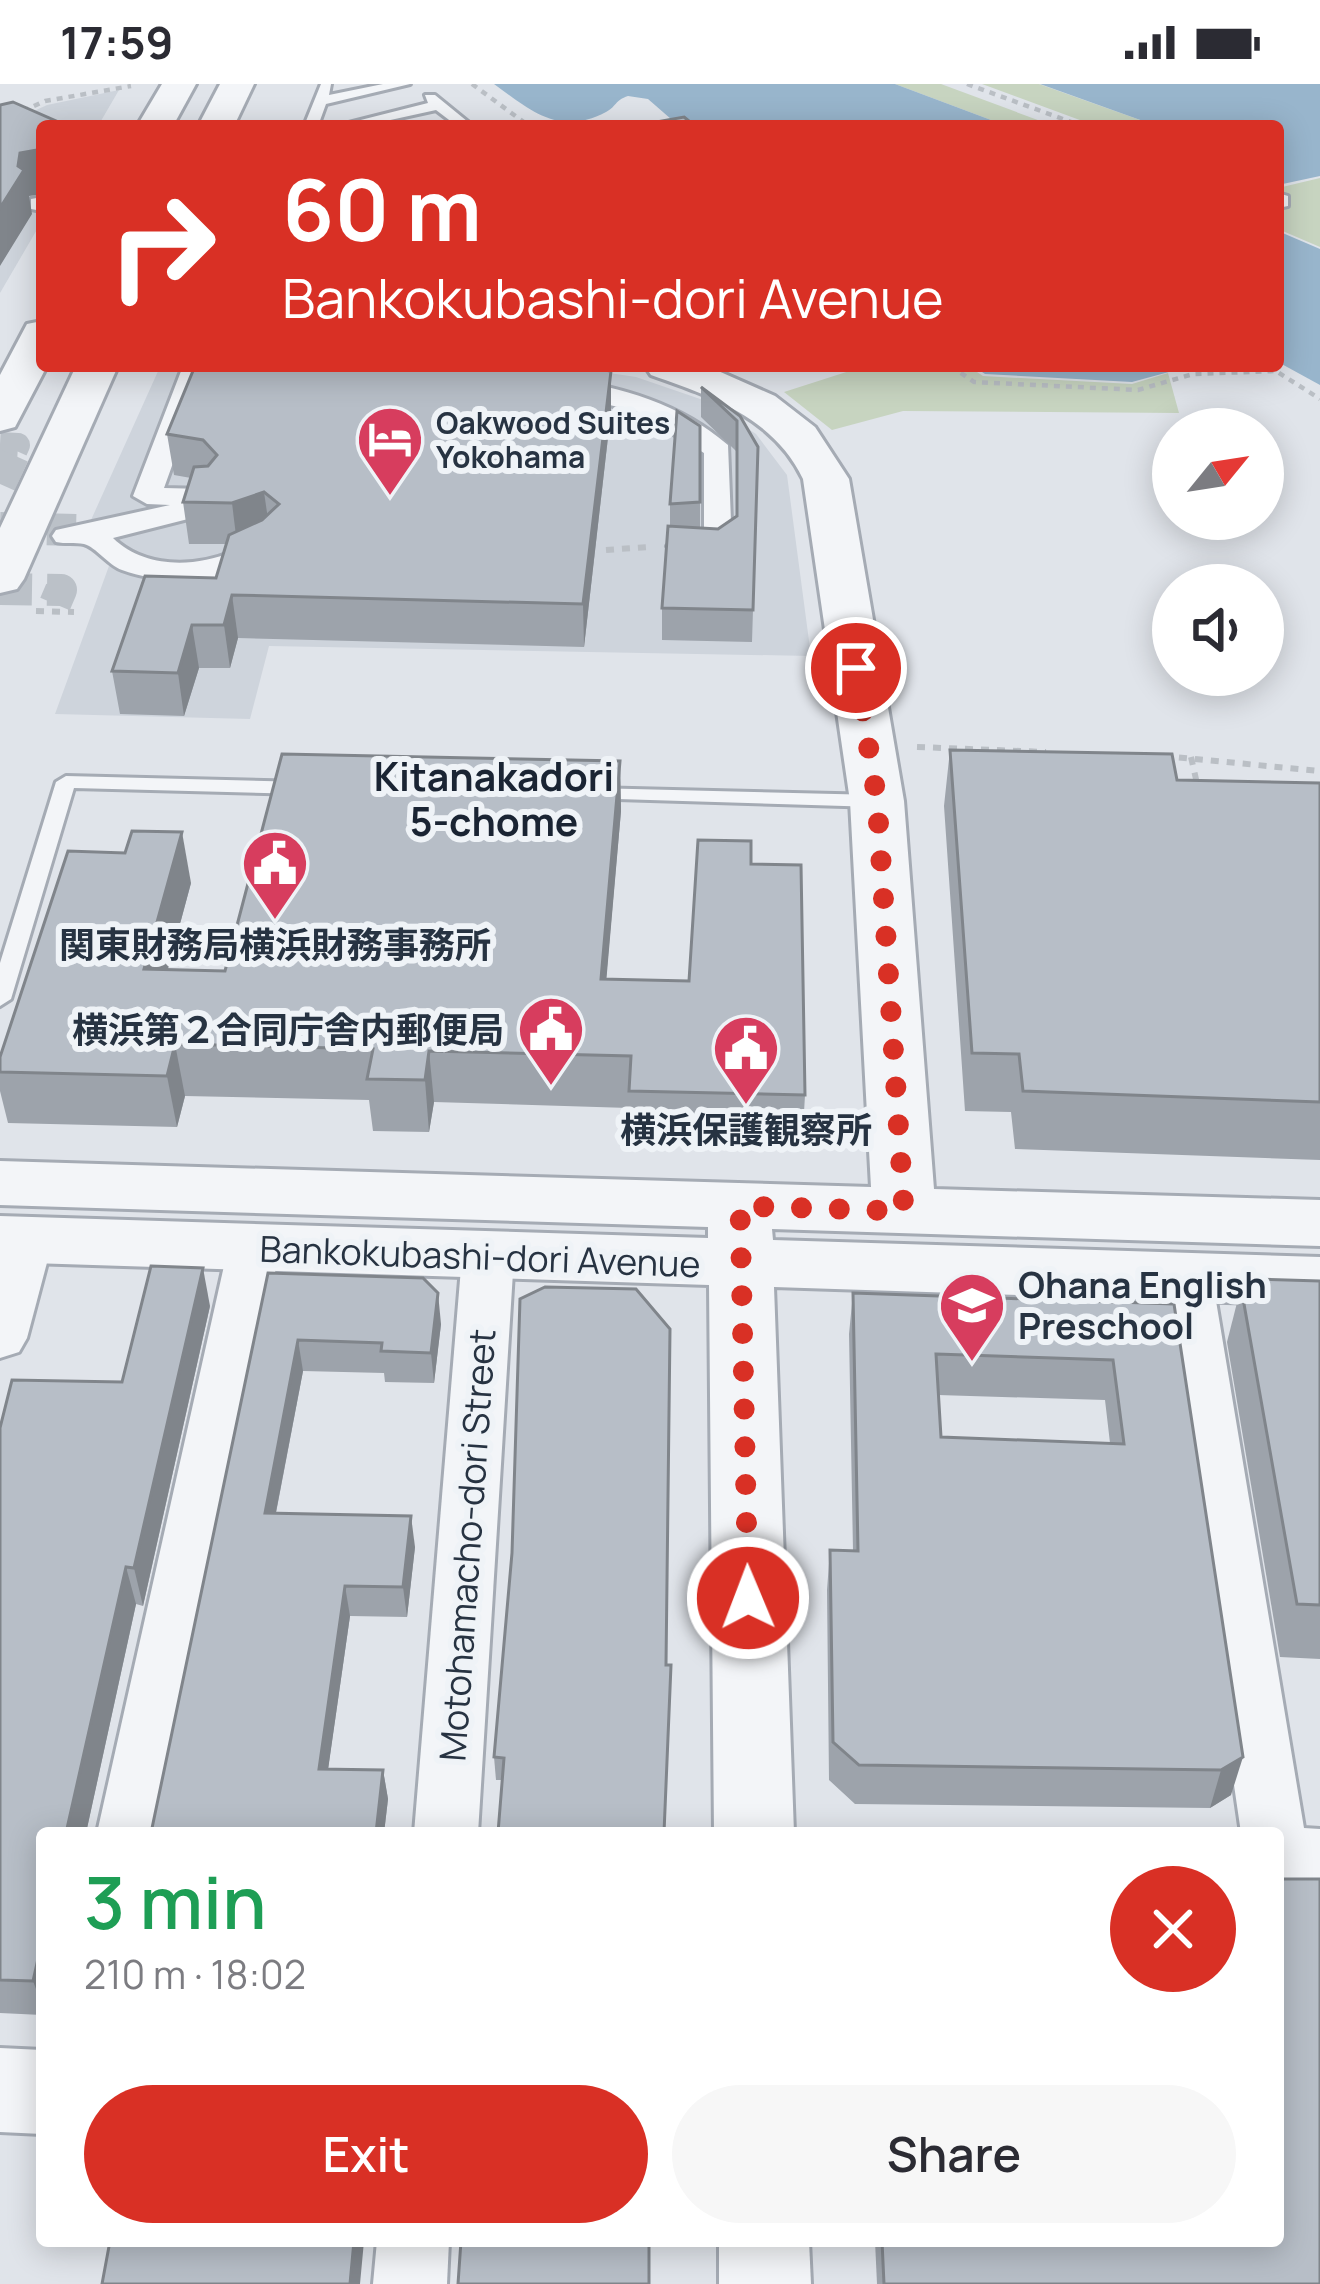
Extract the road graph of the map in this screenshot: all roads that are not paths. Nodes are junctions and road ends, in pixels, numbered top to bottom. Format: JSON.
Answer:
{"nodes":[{"id":1,"x":178,"y":84,"type":"edge"},
{"id":2,"x":237,"y":84,"type":"edge"},
{"id":3,"x":327,"y":84,"type":"edge"},
{"id":4,"x":408,"y":84,"type":"edge"},
{"id":5,"x":320,"y":101,"type":"junction"},
{"id":6,"x":439,"y":105,"type":"junction"},
{"id":7,"x":158,"y":120,"type":"edge"},
{"id":8,"x":219,"y":120,"type":"edge"},
{"id":9,"x":312,"y":120,"type":"edge"},
{"id":10,"x":371,"y":120,"type":"edge"},
{"id":11,"x":458,"y":120,"type":"edge"},
{"id":12,"x":36,"y":345,"type":"edge"},
{"id":13,"x":94,"y":372,"type":"edge"},
{"id":14,"x":192,"y":372,"type":"edge"},
{"id":15,"x":680,"y":372,"type":"edge"},
{"id":16,"x":538,"y":385,"type":"edge"},
{"id":17,"x":0,"y":418,"type":"tunnel mouth"},
{"id":18,"x":202,"y":504,"type":"edge"},
{"id":19,"x":142,"y":506,"type":"junction"},
{"id":20,"x":266,"y":545,"type":"edge"},
{"id":21,"x":674,"y":546,"type":"edge"},
{"id":22,"x":0,"y":579,"type":"edge"},
{"id":23,"x":320,"y":788,"type":"edge"},
{"id":24,"x":578,"y":794,"type":"edge"},
{"id":25,"x":877,"y":800,"type":"junction"},
{"id":26,"x":0,"y":999,"type":"edge"},
{"id":27,"x":0,"y":1183,"type":"edge"},
{"id":28,"x":904,"y":1211,"type":"junction"},
{"id":29,"x":1320,"y":1223,"type":"edge"},
{"id":30,"x":740,"y":1235,"type":"junction"},
{"id":31,"x":13,"y":1240,"type":"edge"},
{"id":32,"x":254,"y":1248,"type":"junction"},
{"id":33,"x":488,"y":1256,"type":"junction"},
{"id":34,"x":1186,"y":1277,"type":"junction"},
{"id":35,"x":1320,"y":1281,"type":"edge"},
{"id":36,"x":0,"y":1338,"type":"edge"},
{"id":37,"x":130,"y":1827,"type":"edge"},
{"id":38,"x":446,"y":1827,"type":"edge"},
{"id":39,"x":754,"y":1827,"type":"edge"},
{"id":40,"x":1272,"y":1827,"type":"edge"},
{"id":41,"x":1284,"y":1856,"type":"edge"},
{"id":42,"x":1320,"y":1858,"type":"edge"},
{"id":43,"x":0,"y":2090,"type":"edge"},
{"id":44,"x":36,"y":2092,"type":"edge"},
{"id":45,"x":413,"y":2247,"type":"edge"},
{"id":46,"x":764,"y":2247,"type":"edge"},
{"id":47,"x":410,"y":2284,"type":"edge"},
{"id":48,"x":765,"y":2284,"type":"edge"}],
"edges":[{"from":1,"to":7,"type":"street"},
{"from":2,"to":8,"type":"street"},
{"from":3,"to":5,"type":"lane"},
{"from":4,"to":5,"type":"lane"},
{"from":4,"to":6,"type":"lane"},
{"from":5,"to":9,"type":"lane"},
{"from":6,"to":10,"type":"lane"},
{"from":6,"to":11,"type":"lane"},
{"from":12,"to":17,"type":"street"},
{"from":13,"to":22,"type":"street"},
{"from":14,"to":19,"type":"street"},
{"from":15,"to":25,"type":"street"},
{"from":16,"to":21,"type":"street"},
{"from":18,"to":19,"type":"street"},
{"from":19,"to":20,"type":"street"},
{"from":23,"to":26,"type":"lane"},
{"from":24,"to":25,"type":"lane"},
{"from":25,"to":28,"type":"street"},
{"from":27,"to":30,"type":"street","name":"Bankokubashi-dori Avenue"},
{"from":28,"to":29,"type":"street","name":"Bankokubashi-dori Avenue"},
{"from":28,"to":30,"type":"street","name":"Bankokubashi-dori Avenue"},
{"from":30,"to":33,"type":"street","name":"Bankokubashi-dori Avenue"},
{"from":30,"to":34,"type":"street","name":"Bankokubashi-dori Avenue"},
{"from":30,"to":39,"type":"street"},
{"from":31,"to":32,"type":"street","name":"Bankokubashi-dori Avenue"},
{"from":31,"to":36,"type":"street"},
{"from":32,"to":33,"type":"street","name":"Bankokubashi-dori Avenue"},
{"from":32,"to":37,"type":"street"},
{"from":33,"to":38,"type":"street","name":"Motohamacho-dori Street"},
{"from":34,"to":35,"type":"street","name":"Bankokubashi-dori Avenue"},
{"from":34,"to":40,"type":"street"},
{"from":41,"to":42,"type":"street"},
{"from":43,"to":44,"type":"street"},
{"from":45,"to":47,"type":"street"},
{"from":46,"to":48,"type":"street"}]}
